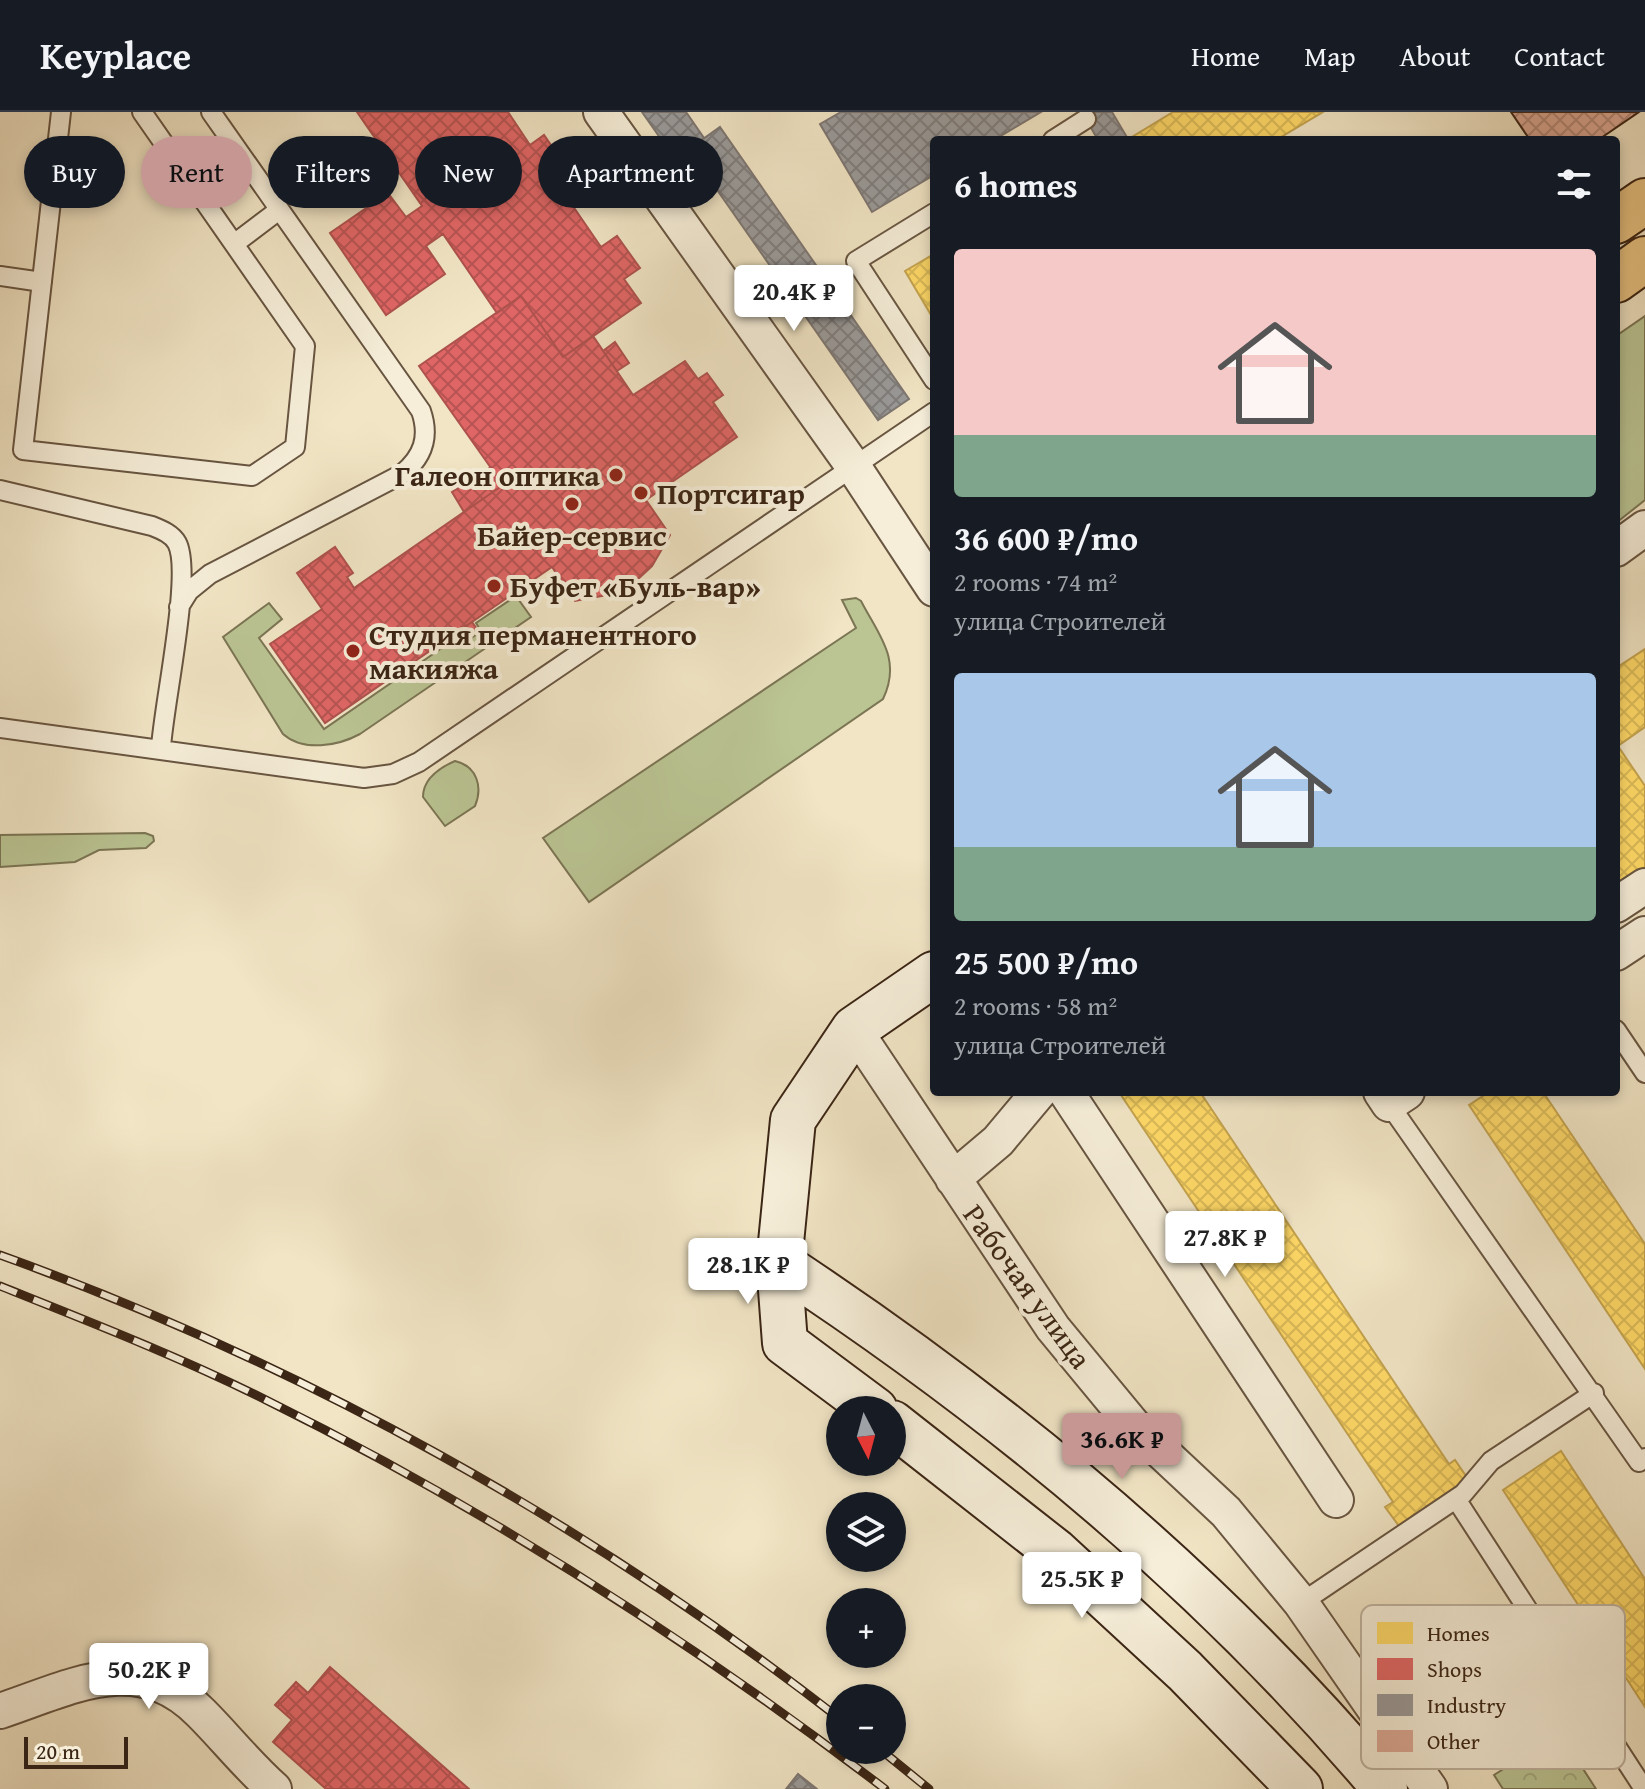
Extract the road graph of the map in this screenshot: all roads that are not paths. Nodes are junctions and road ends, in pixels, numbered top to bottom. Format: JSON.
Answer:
{"nodes":[{"id":1,"x":61,"y":112,"type":"edge"},
{"id":2,"x":142,"y":112,"type":"edge"},
{"id":3,"x":211,"y":112,"type":"edge"},
{"id":4,"x":601,"y":112,"type":"edge"},
{"id":5,"x":1086,"y":119,"type":"dead end"},
{"id":6,"x":1059,"y":136,"type":"edge"},
{"id":7,"x":1645,"y":201,"type":"edge"},
{"id":8,"x":279,"y":210,"type":"junction"},
{"id":9,"x":930,"y":215,"type":"edge"},
{"id":10,"x":1620,"y":218,"type":"edge"},
{"id":11,"x":234,"y":244,"type":"junction"},
{"id":12,"x":1645,"y":259,"type":"edge"},
{"id":13,"x":0,"y":276,"type":"edge"},
{"id":14,"x":1620,"y":277,"type":"edge"},
{"id":15,"x":42,"y":282,"type":"junction"},
{"id":16,"x":930,"y":374,"type":"edge"},
{"id":17,"x":930,"y":415,"type":"edge"},
{"id":18,"x":853,"y":466,"type":"junction"},
{"id":19,"x":0,"y":490,"type":"edge"},
{"id":20,"x":1645,"y":528,"type":"edge"},
{"id":21,"x":1620,"y":546,"type":"edge"},
{"id":22,"x":930,"y":583,"type":"edge"},
{"id":23,"x":179,"y":607,"type":"junction"},
{"id":24,"x":0,"y":728,"type":"edge"},
{"id":25,"x":161,"y":748,"type":"junction"},
{"id":26,"x":1645,"y":886,"type":"edge"},
{"id":27,"x":1620,"y":902,"type":"edge"},
{"id":28,"x":1645,"y":934,"type":"edge"},
{"id":29,"x":1620,"y":950,"type":"edge"},
{"id":30,"x":930,"y":977,"type":"edge"},
{"id":31,"x":854,"y":1029,"type":"junction"},
{"id":32,"x":1620,"y":1036,"type":"edge"},
{"id":33,"x":1645,"y":1073,"type":"edge"},
{"id":34,"x":1036,"y":1096,"type":"edge"},
{"id":35,"x":1069,"y":1096,"type":"edge"},
{"id":36,"x":1392,"y":1096,"type":"edge"},
{"id":37,"x":953,"y":1179,"type":"junction"},
{"id":38,"x":779,"y":1263,"type":"junction"},
{"id":39,"x":1594,"y":1393,"type":"junction"},
{"id":40,"x":856,"y":1396,"type":"edge"},
{"id":41,"x":906,"y":1434,"type":"edge"},
{"id":42,"x":1645,"y":1458,"type":"edge"},
{"id":43,"x":1456,"y":1499,"type":"junction"},
{"id":44,"x":1336,"y":1500,"type":"dead end"},
{"id":45,"x":1301,"y":1603,"type":"junction"},
{"id":46,"x":1525,"y":1605,"type":"edge"},
{"id":47,"x":1361,"y":1690,"type":"edge"},
{"id":48,"x":0,"y":1711,"type":"edge"},
{"id":49,"x":1361,"y":1760,"type":"edge"},
{"id":50,"x":1625,"y":1760,"type":"edge"},
{"id":51,"x":1368,"y":1769,"type":"edge"},
{"id":52,"x":1416,"y":1769,"type":"edge"},
{"id":53,"x":274,"y":1789,"type":"edge"},
{"id":54,"x":1300,"y":1789,"type":"edge"},
{"id":55,"x":1385,"y":1789,"type":"edge"},
{"id":56,"x":1430,"y":1789,"type":"edge"},
{"id":57,"x":1644,"y":1789,"type":"edge"}],
"edges":[{"from":1,"to":15,"type":"lane"},
{"from":2,"to":11,"type":"lane"},
{"from":3,"to":8,"type":"lane"},
{"from":4,"to":18,"type":"street"},
{"from":5,"to":6,"type":"lane"},
{"from":7,"to":10,"type":"main road"},
{"from":8,"to":11,"type":"lane"},
{"from":8,"to":23,"type":"lane"},
{"from":9,"to":16,"type":"lane"},
{"from":11,"to":15,"type":"lane"},
{"from":12,"to":14,"type":"main road"},
{"from":13,"to":15,"type":"lane"},
{"from":17,"to":18,"type":"lane"},
{"from":18,"to":22,"type":"street"},
{"from":18,"to":25,"type":"lane"},
{"from":19,"to":23,"type":"lane"},
{"from":20,"to":21,"type":"street"},
{"from":23,"to":25,"type":"lane"},
{"from":24,"to":25,"type":"lane"},
{"from":26,"to":27,"type":"street"},
{"from":28,"to":29,"type":"street"},
{"from":30,"to":31,"type":"main road"},
{"from":31,"to":37,"type":"street","name":"Рабочая улица"},
{"from":31,"to":38,"type":"main road"},
{"from":32,"to":33,"type":"lane"},
{"from":34,"to":37,"type":"street"},
{"from":35,"to":44,"type":"street"},
{"from":36,"to":39,"type":"lane"},
{"from":37,"to":45,"type":"street","name":"Рабочая улица"},
{"from":38,"to":40,"type":"main road"},
{"from":38,"to":49,"type":"main road"},
{"from":39,"to":42,"type":"lane"},
{"from":39,"to":43,"type":"lane"},
{"from":41,"to":54,"type":"main road"},
{"from":43,"to":45,"type":"lane"},
{"from":43,"to":46,"type":"lane"},
{"from":45,"to":47,"type":"street","name":"Рабочая улица"},
{"from":48,"to":53,"type":"street"},
{"from":50,"to":57,"type":"lane"},
{"from":51,"to":55,"type":"main road"},
{"from":52,"to":56,"type":"street","name":"Рабочая улица"}]}
